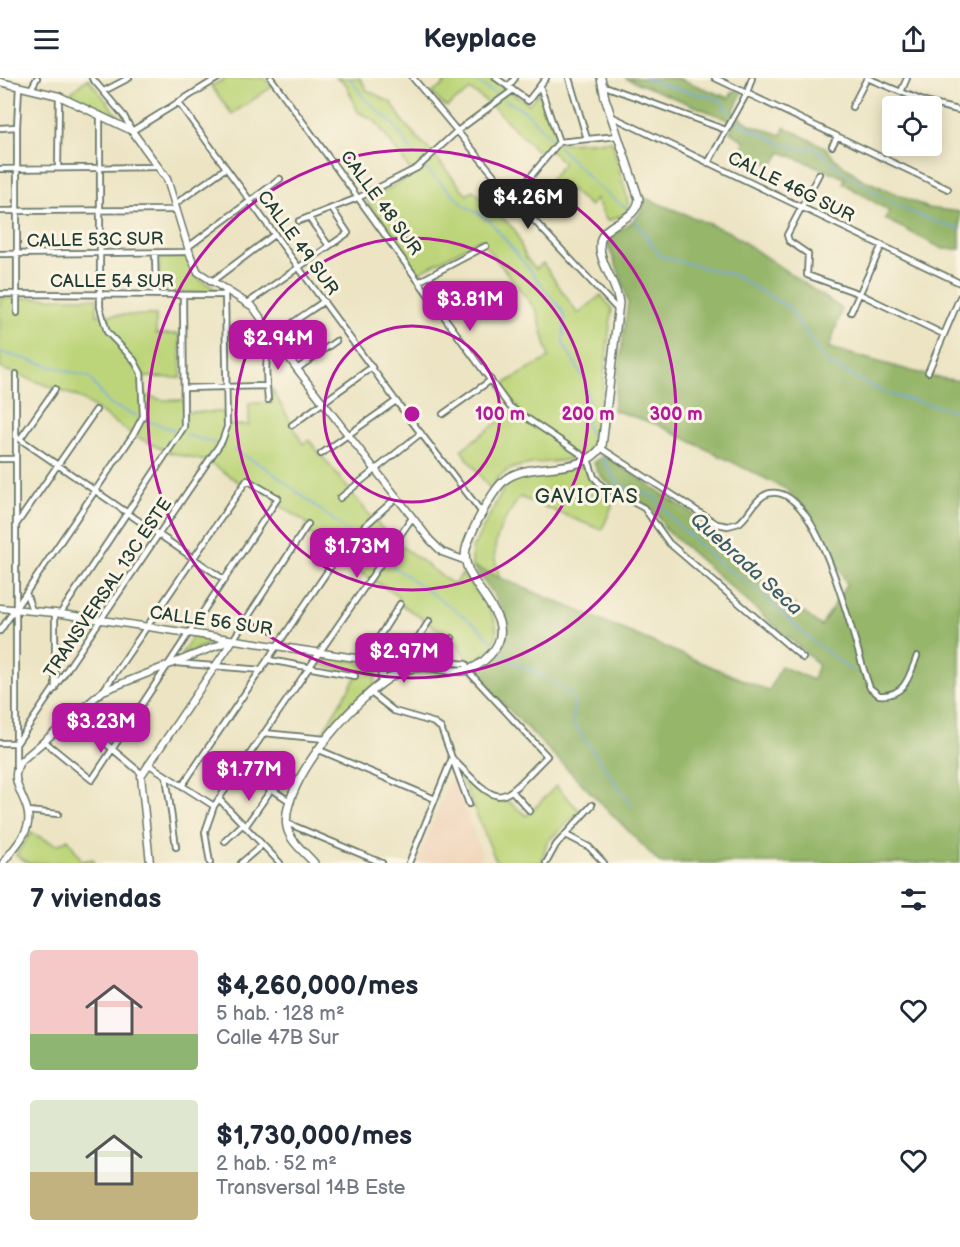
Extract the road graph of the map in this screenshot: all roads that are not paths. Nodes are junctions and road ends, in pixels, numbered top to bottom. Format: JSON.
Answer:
{"nodes":[{"id":1,"x":37,"y":78,"type":"edge"},
{"id":2,"x":92,"y":78,"type":"edge"},
{"id":3,"x":129,"y":78,"type":"edge"},
{"id":4,"x":218,"y":78,"type":"edge"},
{"id":5,"x":272,"y":78,"type":"edge"},
{"id":6,"x":413,"y":78,"type":"edge"},
{"id":7,"x":495,"y":78,"type":"edge"},
{"id":8,"x":515,"y":78,"type":"edge"},
{"id":9,"x":546,"y":78,"type":"edge"},
{"id":10,"x":569,"y":78,"type":"edge"},
{"id":11,"x":715,"y":78,"type":"edge"},
{"id":12,"x":752,"y":78,"type":"edge"},
{"id":13,"x":867,"y":78,"type":"edge"},
{"id":14,"x":907,"y":78,"type":"edge"},
{"id":15,"x":0,"y":82,"type":"edge"},
{"id":16,"x":602,"y":82,"type":"edge"},
{"id":17,"x":19,"y":86,"type":"junction"},
{"id":18,"x":540,"y":86,"type":"junction"},
{"id":19,"x":511,"y":88,"type":"junction"},
{"id":20,"x":31,"y":89,"type":"junction"},
{"id":21,"x":104,"y":91,"type":"junction"},
{"id":22,"x":901,"y":92,"type":"junction"},
{"id":23,"x":747,"y":93,"type":"junction"},
{"id":24,"x":59,"y":96,"type":"junction"},
{"id":25,"x":178,"y":102,"type":"junction"},
{"id":26,"x":852,"y":107,"type":"dead end"},
{"id":27,"x":958,"y":110,"type":"dead end"},
{"id":28,"x":100,"y":115,"type":"junction"},
{"id":29,"x":611,"y":116,"type":"junction"},
{"id":30,"x":17,"y":127,"type":"junction"},
{"id":31,"x":0,"y":128,"type":"edge"},
{"id":32,"x":726,"y":130,"type":"junction"},
{"id":33,"x":132,"y":131,"type":"junction"},
{"id":34,"x":456,"y":132,"type":"junction"},
{"id":35,"x":618,"y":136,"type":"junction"},
{"id":36,"x":837,"y":136,"type":"junction"},
{"id":37,"x":587,"y":139,"type":"junction"},
{"id":38,"x":559,"y":142,"type":"junction"},
{"id":39,"x":832,"y":146,"type":"dead end"},
{"id":40,"x":708,"y":163,"type":"junction"},
{"id":41,"x":159,"y":167,"type":"junction"},
{"id":42,"x":58,"y":168,"type":"junction"},
{"id":43,"x":100,"y":168,"type":"junction"},
{"id":44,"x":226,"y":168,"type":"junction"},
{"id":45,"x":0,"y":169,"type":"edge"},
{"id":46,"x":17,"y":169,"type":"junction"},
{"id":47,"x":819,"y":174,"type":"dead end"},
{"id":48,"x":280,"y":179,"type":"dead end"},
{"id":49,"x":948,"y":189,"type":"dead end"},
{"id":50,"x":360,"y":197,"type":"junction"},
{"id":51,"x":513,"y":198,"type":"junction"},
{"id":52,"x":250,"y":201,"type":"junction"},
{"id":53,"x":176,"y":207,"type":"junction"},
{"id":54,"x":802,"y":207,"type":"junction"},
{"id":55,"x":332,"y":208,"type":"junction"},
{"id":56,"x":100,"y":210,"type":"junction"},
{"id":57,"x":0,"y":211,"type":"edge"},
{"id":58,"x":17,"y":211,"type":"junction"},
{"id":59,"x":309,"y":218,"type":"junction"},
{"id":60,"x":299,"y":221,"type":"dead end"},
{"id":61,"x":275,"y":234,"type":"junction"},
{"id":62,"x":882,"y":245,"type":"junction"},
{"id":63,"x":329,"y":246,"type":"junction"},
{"id":64,"x":486,"y":246,"type":"dead end"},
{"id":65,"x":189,"y":250,"type":"junction"},
{"id":66,"x":100,"y":253,"type":"junction"},
{"id":67,"x":155,"y":253,"type":"junction"},
{"id":68,"x":0,"y":254,"type":"edge"},
{"id":69,"x":17,"y":254,"type":"junction"},
{"id":70,"x":299,"y":267,"type":"junction"},
{"id":71,"x":420,"y":281,"type":"junction"},
{"id":72,"x":211,"y":282,"type":"junction"},
{"id":73,"x":960,"y":283,"type":"edge"},
{"id":74,"x":225,"y":292,"type":"junction"},
{"id":75,"x":0,"y":294,"type":"edge"},
{"id":76,"x":18,"y":294,"type":"junction"},
{"id":77,"x":860,"y":294,"type":"junction"},
{"id":78,"x":100,"y":295,"type":"junction"},
{"id":79,"x":156,"y":295,"type":"junction"},
{"id":80,"x":183,"y":295,"type":"junction"},
{"id":81,"x":960,"y":297,"type":"edge"},
{"id":82,"x":324,"y":301,"type":"junction"},
{"id":83,"x":249,"y":302,"type":"junction"},
{"id":84,"x":618,"y":310,"type":"junction"},
{"id":85,"x":851,"y":312,"type":"dead end"},
{"id":86,"x":18,"y":313,"type":"dead end"},
{"id":87,"x":943,"y":334,"type":"junction"},
{"id":88,"x":276,"y":338,"type":"junction"},
{"id":89,"x":336,"y":341,"type":"dead end"},
{"id":90,"x":372,"y":367,"type":"junction"},
{"id":91,"x":297,"y":369,"type":"junction"},
{"id":92,"x":928,"y":372,"type":"dead end"},
{"id":93,"x":16,"y":374,"type":"dead end"},
{"id":94,"x":490,"y":380,"type":"junction"},
{"id":95,"x":267,"y":386,"type":"junction"},
{"id":96,"x":227,"y":387,"type":"junction"},
{"id":97,"x":184,"y":388,"type":"junction"},
{"id":98,"x":56,"y":389,"type":"dead end"},
{"id":99,"x":268,"y":400,"type":"dead end"},
{"id":100,"x":396,"y":401,"type":"junction"},
{"id":101,"x":323,"y":403,"type":"junction"},
{"id":102,"x":96,"y":410,"type":"dead end"},
{"id":103,"x":443,"y":414,"type":"dead end"},
{"id":104,"x":292,"y":425,"type":"dead end"},
{"id":105,"x":421,"y":433,"type":"junction"},
{"id":106,"x":348,"y":435,"type":"junction"},
{"id":107,"x":18,"y":438,"type":"junction"},
{"id":108,"x":601,"y":448,"type":"junction"},
{"id":109,"x":321,"y":454,"type":"dead end"},
{"id":110,"x":0,"y":459,"type":"edge"},
{"id":111,"x":16,"y":459,"type":"junction"},
{"id":112,"x":588,"y":459,"type":"junction"},
{"id":113,"x":57,"y":465,"type":"junction"},
{"id":114,"x":374,"y":469,"type":"junction"},
{"id":115,"x":95,"y":491,"type":"junction"},
{"id":116,"x":340,"y":498,"type":"dead end"},
{"id":117,"x":396,"y":498,"type":"junction"},
{"id":118,"x":127,"y":513,"type":"junction"},
{"id":119,"x":483,"y":514,"type":"junction"},
{"id":120,"x":412,"y":518,"type":"junction"},
{"id":121,"x":308,"y":524,"type":"dead end"},
{"id":122,"x":16,"y":525,"type":"junction"},
{"id":123,"x":160,"y":535,"type":"junction"},
{"id":124,"x":194,"y":558,"type":"junction"},
{"id":125,"x":464,"y":560,"type":"junction"},
{"id":126,"x":225,"y":580,"type":"junction"},
{"id":127,"x":26,"y":593,"type":"junction"},
{"id":128,"x":400,"y":604,"type":"dead end"},
{"id":129,"x":0,"y":608,"type":"edge"},
{"id":130,"x":16,"y":608,"type":"junction"},
{"id":131,"x":32,"y":610,"type":"junction"},
{"id":132,"x":57,"y":614,"type":"junction"},
{"id":133,"x":103,"y":621,"type":"junction"},
{"id":134,"x":429,"y":621,"type":"dead end"},
{"id":135,"x":147,"y":627,"type":"junction"},
{"id":136,"x":0,"y":631,"type":"edge"},
{"id":137,"x":190,"y":634,"type":"junction"},
{"id":138,"x":452,"y":638,"type":"dead end"},
{"id":139,"x":233,"y":640,"type":"junction"},
{"id":140,"x":278,"y":646,"type":"junction"},
{"id":141,"x":321,"y":652,"type":"junction"},
{"id":142,"x":917,"y":656,"type":"dead end"},
{"id":143,"x":364,"y":658,"type":"junction"},
{"id":144,"x":803,"y":658,"type":"dead end"},
{"id":145,"x":269,"y":660,"type":"junction"},
{"id":146,"x":376,"y":660,"type":"junction"},
{"id":147,"x":438,"y":660,"type":"junction"},
{"id":148,"x":404,"y":661,"type":"junction"},
{"id":149,"x":170,"y":663,"type":"junction"},
{"id":150,"x":215,"y":666,"type":"junction"},
{"id":151,"x":417,"y":667,"type":"junction"},
{"id":152,"x":467,"y":667,"type":"junction"},
{"id":153,"x":310,"y":668,"type":"junction"},
{"id":154,"x":262,"y":670,"type":"junction"},
{"id":155,"x":355,"y":676,"type":"dead end"},
{"id":156,"x":382,"y":683,"type":"junction"},
{"id":157,"x":55,"y":691,"type":"junction"},
{"id":158,"x":103,"y":691,"type":"junction"},
{"id":159,"x":371,"y":693,"type":"junction"},
{"id":160,"x":73,"y":716,"type":"junction"},
{"id":161,"x":264,"y":733,"type":"junction"},
{"id":162,"x":325,"y":739,"type":"junction"},
{"id":163,"x":44,"y":741,"type":"junction"},
{"id":164,"x":0,"y":743,"type":"edge"},
{"id":165,"x":17,"y":743,"type":"junction"},
{"id":166,"x":112,"y":748,"type":"junction"},
{"id":167,"x":318,"y":749,"type":"junction"},
{"id":168,"x":452,"y":758,"type":"junction"},
{"id":169,"x":148,"y":764,"type":"junction"},
{"id":170,"x":240,"y":768,"type":"junction"},
{"id":171,"x":16,"y":770,"type":"junction"},
{"id":172,"x":142,"y":775,"type":"junction"},
{"id":173,"x":166,"y":776,"type":"junction"},
{"id":174,"x":182,"y":786,"type":"junction"},
{"id":175,"x":271,"y":790,"type":"junction"},
{"id":176,"x":510,"y":793,"type":"junction"},
{"id":177,"x":219,"y":799,"type":"junction"},
{"id":178,"x":435,"y":799,"type":"junction"},
{"id":179,"x":291,"y":802,"type":"junction"},
{"id":180,"x":469,"y":804,"type":"dead end"},
{"id":181,"x":592,"y":805,"type":"dead end"},
{"id":182,"x":214,"y":806,"type":"junction"},
{"id":183,"x":27,"y":811,"type":"junction"},
{"id":184,"x":530,"y":811,"type":"dead end"},
{"id":185,"x":58,"y":814,"type":"dead end"},
{"id":186,"x":287,"y":823,"type":"junction"},
{"id":187,"x":244,"y":825,"type":"junction"},
{"id":188,"x":566,"y":835,"type":"junction"},
{"id":189,"x":225,"y":841,"type":"dead end"},
{"id":190,"x":262,"y":845,"type":"junction"},
{"id":191,"x":176,"y":847,"type":"dead end"},
{"id":192,"x":6,"y":860,"type":"edge"},
{"id":193,"x":150,"y":863,"type":"edge"},
{"id":194,"x":210,"y":863,"type":"edge"},
{"id":195,"x":241,"y":863,"type":"edge"},
{"id":196,"x":280,"y":863,"type":"edge"},
{"id":197,"x":314,"y":863,"type":"edge"},
{"id":198,"x":382,"y":863,"type":"edge"},
{"id":199,"x":409,"y":863,"type":"edge"},
{"id":200,"x":546,"y":863,"type":"edge"},
{"id":201,"x":604,"y":863,"type":"edge"}],
"edges":[{"from":1,"to":20,"type":"street"},
{"from":2,"to":21,"type":"street"},
{"from":3,"to":21,"type":"street"},
{"from":4,"to":25,"type":"street"},
{"from":5,"to":50,"type":"street","name":"CALLE 48 SUR"},
{"from":6,"to":34,"type":"street"},
{"from":7,"to":19,"type":"street"},
{"from":8,"to":19,"type":"street"},
{"from":9,"to":18,"type":"street"},
{"from":10,"to":37,"type":"street"},
{"from":11,"to":23,"type":"street"},
{"from":12,"to":23,"type":"street"},
{"from":13,"to":22,"type":"street"},
{"from":13,"to":26,"type":"street"},
{"from":14,"to":22,"type":"street"},
{"from":15,"to":17,"type":"street"},
{"from":16,"to":29,"type":"main road"},
{"from":16,"to":32,"type":"street"},
{"from":17,"to":20,"type":"street"},
{"from":17,"to":30,"type":"street"},
{"from":18,"to":19,"type":"street"},
{"from":18,"to":38,"type":"street"},
{"from":19,"to":34,"type":"street"},
{"from":20,"to":24,"type":"street"},
{"from":21,"to":33,"type":"street"},
{"from":22,"to":27,"type":"street"},
{"from":23,"to":32,"type":"street"},
{"from":23,"to":36,"type":"street"},
{"from":24,"to":28,"type":"street"},
{"from":24,"to":42,"type":"street"},
{"from":25,"to":33,"type":"street"},
{"from":25,"to":44,"type":"street","name":"CALLE 49 SUR"},
{"from":28,"to":33,"type":"street"},
{"from":28,"to":43,"type":"street"},
{"from":29,"to":35,"type":"main road"},
{"from":29,"to":40,"type":"street","name":"CALLE 46G SUR"},
{"from":30,"to":31,"type":"street"},
{"from":30,"to":46,"type":"street"},
{"from":32,"to":40,"type":"street"},
{"from":33,"to":41,"type":"street"},
{"from":34,"to":50,"type":"street"},
{"from":34,"to":51,"type":"street"},
{"from":35,"to":37,"type":"street"},
{"from":35,"to":84,"type":"main road"},
{"from":36,"to":39,"type":"street"},
{"from":36,"to":49,"type":"street"},
{"from":37,"to":38,"type":"street"},
{"from":38,"to":51,"type":"street"},
{"from":40,"to":54,"type":"street","name":"CALLE 46G SUR"},
{"from":41,"to":43,"type":"street"},
{"from":41,"to":53,"type":"street"},
{"from":42,"to":43,"type":"street"},
{"from":42,"to":46,"type":"street"},
{"from":43,"to":56,"type":"street"},
{"from":44,"to":52,"type":"street","name":"CALLE 49 SUR"},
{"from":44,"to":53,"type":"street"},
{"from":45,"to":46,"type":"street"},
{"from":46,"to":58,"type":"street"},
{"from":47,"to":54,"type":"street"},
{"from":48,"to":52,"type":"street"},
{"from":50,"to":55,"type":"street"},
{"from":50,"to":71,"type":"street","name":"CALLE 48 SUR"},
{"from":51,"to":84,"type":"street"},
{"from":52,"to":61,"type":"street","name":"CALLE 49 SUR"},
{"from":52,"to":65,"type":"street"},
{"from":53,"to":56,"type":"street"},
{"from":53,"to":65,"type":"street"},
{"from":54,"to":62,"type":"street","name":"CALLE 46G SUR"},
{"from":54,"to":77,"type":"street"},
{"from":55,"to":59,"type":"street"},
{"from":55,"to":63,"type":"street"},
{"from":56,"to":58,"type":"street"},
{"from":56,"to":66,"type":"street"},
{"from":57,"to":58,"type":"street"},
{"from":58,"to":69,"type":"street"},
{"from":59,"to":60,"type":"street"},
{"from":59,"to":63,"type":"street"},
{"from":61,"to":70,"type":"street","name":"CALLE 49 SUR"},
{"from":61,"to":72,"type":"street"},
{"from":62,"to":73,"type":"street","name":"CALLE 46G SUR"},
{"from":62,"to":77,"type":"street"},
{"from":63,"to":70,"type":"street"},
{"from":64,"to":71,"type":"street"},
{"from":65,"to":67,"type":"street","name":"CALLE 53C SUR"},
{"from":65,"to":72,"type":"street"},
{"from":66,"to":67,"type":"street","name":"CALLE 53C SUR"},
{"from":66,"to":69,"type":"street","name":"CALLE 53C SUR"},
{"from":66,"to":78,"type":"street"},
{"from":67,"to":79,"type":"street"},
{"from":68,"to":69,"type":"street","name":"CALLE 53C SUR"},
{"from":69,"to":76,"type":"street"},
{"from":70,"to":82,"type":"street","name":"CALLE 49 SUR"},
{"from":70,"to":83,"type":"street"},
{"from":71,"to":94,"type":"street","name":"CALLE 48 SUR"},
{"from":72,"to":74,"type":"street"},
{"from":74,"to":80,"type":"street","name":"CALLE 54 SUR"},
{"from":74,"to":83,"type":"street"},
{"from":74,"to":96,"type":"street","name":"TRANSVERSAL 13C ESTE"},
{"from":75,"to":76,"type":"street","name":"CALLE 54 SUR"},
{"from":76,"to":78,"type":"street","name":"CALLE 54 SUR"},
{"from":76,"to":86,"type":"street"},
{"from":77,"to":85,"type":"street"},
{"from":77,"to":87,"type":"street"},
{"from":78,"to":79,"type":"street","name":"CALLE 54 SUR"},
{"from":78,"to":115,"type":"street"},
{"from":79,"to":80,"type":"street","name":"CALLE 54 SUR"},
{"from":80,"to":97,"type":"street"},
{"from":81,"to":87,"type":"street"},
{"from":82,"to":88,"type":"street"},
{"from":82,"to":90,"type":"street","name":"CALLE 49 SUR"},
{"from":83,"to":88,"type":"street"},
{"from":84,"to":108,"type":"main road"},
{"from":87,"to":92,"type":"street"},
{"from":88,"to":91,"type":"street"},
{"from":88,"to":95,"type":"street"},
{"from":89,"to":91,"type":"street"},
{"from":90,"to":100,"type":"street","name":"CALLE 49 SUR"},
{"from":90,"to":101,"type":"street"},
{"from":91,"to":101,"type":"street"},
{"from":93,"to":107,"type":"street"},
{"from":94,"to":103,"type":"street"},
{"from":94,"to":112,"type":"street","name":"CALLE 48 SUR"},
{"from":95,"to":96,"type":"street"},
{"from":95,"to":99,"type":"street"},
{"from":96,"to":97,"type":"street"},
{"from":96,"to":123,"type":"street","name":"TRANSVERSAL 13C ESTE"},
{"from":97,"to":118,"type":"street"},
{"from":98,"to":107,"type":"street"},
{"from":100,"to":105,"type":"street","name":"CALLE 49 SUR"},
{"from":100,"to":106,"type":"street"},
{"from":101,"to":104,"type":"street"},
{"from":101,"to":106,"type":"street"},
{"from":102,"to":113,"type":"street"},
{"from":105,"to":114,"type":"street"},
{"from":105,"to":119,"type":"street","name":"CALLE 49 SUR"},
{"from":106,"to":109,"type":"street"},
{"from":106,"to":114,"type":"street"},
{"from":107,"to":111,"type":"street"},
{"from":107,"to":113,"type":"street"},
{"from":108,"to":112,"type":"main road"},
{"from":108,"to":142,"type":"street"},
{"from":110,"to":111,"type":"street"},
{"from":111,"to":122,"type":"street"},
{"from":112,"to":119,"type":"main road"},
{"from":112,"to":144,"type":"street"},
{"from":113,"to":115,"type":"street"},
{"from":113,"to":122,"type":"street"},
{"from":114,"to":116,"type":"street"},
{"from":114,"to":117,"type":"street"},
{"from":115,"to":118,"type":"street"},
{"from":115,"to":127,"type":"street"},
{"from":117,"to":120,"type":"street"},
{"from":117,"to":140,"type":"street"},
{"from":118,"to":123,"type":"street"},
{"from":118,"to":132,"type":"street"},
{"from":119,"to":125,"type":"main road"},
{"from":120,"to":125,"type":"street"},
{"from":120,"to":141,"type":"street"},
{"from":121,"to":139,"type":"street"},
{"from":122,"to":130,"type":"street"},
{"from":123,"to":124,"type":"street"},
{"from":123,"to":133,"type":"street","name":"TRANSVERSAL 13C ESTE"},
{"from":124,"to":126,"type":"street"},
{"from":124,"to":126,"type":"street"},
{"from":124,"to":135,"type":"street"},
{"from":125,"to":152,"type":"main road"},
{"from":126,"to":137,"type":"street"},
{"from":127,"to":130,"type":"street"},
{"from":127,"to":131,"type":"street"},
{"from":128,"to":143,"type":"street"},
{"from":129,"to":130,"type":"street","name":"CALLE 56 SUR"},
{"from":130,"to":131,"type":"street","name":"CALLE 56 SUR"},
{"from":130,"to":136,"type":"street"},
{"from":130,"to":165,"type":"street"},
{"from":131,"to":132,"type":"street","name":"CALLE 56 SUR"},
{"from":132,"to":133,"type":"street","name":"CALLE 56 SUR"},
{"from":132,"to":157,"type":"street"},
{"from":133,"to":135,"type":"street","name":"CALLE 56 SUR"},
{"from":133,"to":157,"type":"street","name":"TRANSVERSAL 13C ESTE"},
{"from":134,"to":148,"type":"street"},
{"from":135,"to":137,"type":"street","name":"CALLE 56 SUR"},
{"from":135,"to":158,"type":"street"},
{"from":137,"to":139,"type":"street","name":"CALLE 56 SUR"},
{"from":137,"to":149,"type":"street"},
{"from":138,"to":147,"type":"street"},
{"from":139,"to":140,"type":"street","name":"CALLE 56 SUR"},
{"from":139,"to":149,"type":"street"},
{"from":139,"to":150,"type":"street"},
{"from":140,"to":141,"type":"street","name":"CALLE 56 SUR"},
{"from":140,"to":145,"type":"street"},
{"from":141,"to":143,"type":"street","name":"CALLE 56 SUR"},
{"from":141,"to":153,"type":"street"},
{"from":143,"to":146,"type":"street","name":"CALLE 56 SUR"},
{"from":145,"to":153,"type":"street"},
{"from":145,"to":154,"type":"street"},
{"from":146,"to":148,"type":"street","name":"CALLE 56 SUR"},
{"from":146,"to":156,"type":"main road"},
{"from":147,"to":148,"type":"street","name":"CALLE 56 SUR"},
{"from":147,"to":152,"type":"street","name":"CALLE 56 SUR"},
{"from":148,"to":151,"type":"street","name":"CALLE 56 SUR"},
{"from":149,"to":150,"type":"street"},
{"from":149,"to":158,"type":"street"},
{"from":149,"to":166,"type":"street"},
{"from":150,"to":154,"type":"street"},
{"from":150,"to":169,"type":"street"},
{"from":151,"to":152,"type":"main road"},
{"from":151,"to":156,"type":"main road"},
{"from":152,"to":176,"type":"street"},
{"from":153,"to":155,"type":"street"},
{"from":153,"to":161,"type":"street"},
{"from":154,"to":174,"type":"street"},
{"from":156,"to":159,"type":"main road"},
{"from":157,"to":165,"type":"street","name":"TRANSVERSAL 13C ESTE"},
{"from":158,"to":160,"type":"street"},
{"from":159,"to":162,"type":"main road"},
{"from":159,"to":168,"type":"street"},
{"from":160,"to":163,"type":"street"},
{"from":160,"to":166,"type":"street"},
{"from":161,"to":162,"type":"street"},
{"from":161,"to":170,"type":"street"},
{"from":162,"to":167,"type":"main road"},
{"from":163,"to":166,"type":"street"},
{"from":163,"to":171,"type":"street"},
{"from":164,"to":165,"type":"street"},
{"from":165,"to":171,"type":"street"},
{"from":166,"to":172,"type":"street"},
{"from":167,"to":178,"type":"street"},
{"from":167,"to":179,"type":"main road"},
{"from":168,"to":176,"type":"street"},
{"from":168,"to":178,"type":"street"},
{"from":168,"to":180,"type":"street"},
{"from":169,"to":172,"type":"street"},
{"from":169,"to":173,"type":"street"},
{"from":170,"to":175,"type":"street"},
{"from":170,"to":177,"type":"street"},
{"from":171,"to":183,"type":"street"},
{"from":172,"to":193,"type":"street"},
{"from":173,"to":174,"type":"street"},
{"from":173,"to":191,"type":"street"},
{"from":174,"to":182,"type":"street"},
{"from":175,"to":179,"type":"street"},
{"from":175,"to":187,"type":"street"},
{"from":176,"to":184,"type":"street"},
{"from":177,"to":182,"type":"street"},
{"from":177,"to":187,"type":"street"},
{"from":178,"to":199,"type":"street"},
{"from":179,"to":186,"type":"main road"},
{"from":181,"to":188,"type":"street"},
{"from":182,"to":194,"type":"street"},
{"from":183,"to":185,"type":"street"},
{"from":183,"to":192,"type":"street"},
{"from":186,"to":197,"type":"main road"},
{"from":186,"to":198,"type":"street"},
{"from":187,"to":189,"type":"street"},
{"from":187,"to":190,"type":"street"},
{"from":188,"to":200,"type":"street"},
{"from":188,"to":201,"type":"street"},
{"from":190,"to":195,"type":"street"},
{"from":190,"to":196,"type":"street"}]}
